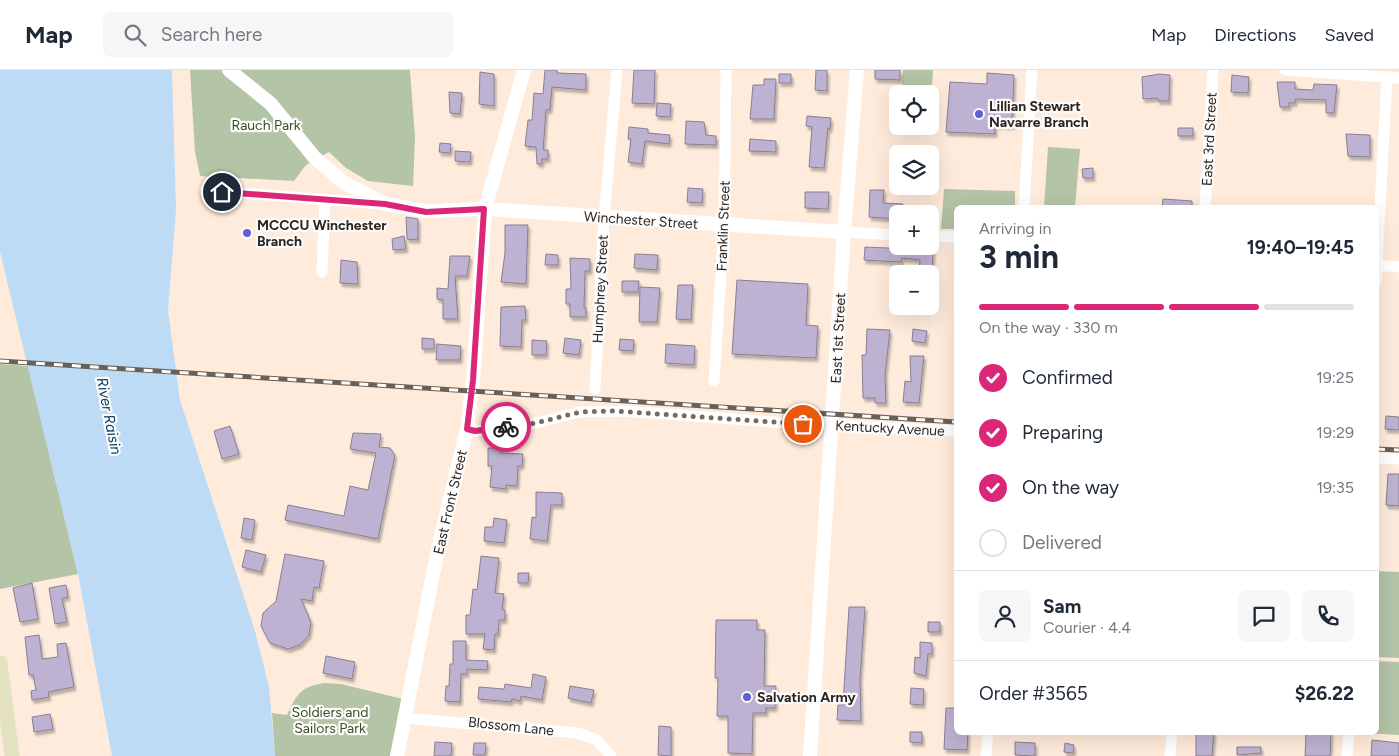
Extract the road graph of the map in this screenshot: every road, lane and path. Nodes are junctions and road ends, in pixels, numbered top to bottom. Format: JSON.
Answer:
{"nodes":[{"id":1,"x":230,"y":70,"type":"edge"},
{"id":2,"x":524,"y":70,"type":"edge"},
{"id":3,"x":617,"y":70,"type":"edge"},
{"id":4,"x":726,"y":70,"type":"edge"},
{"id":5,"x":857,"y":70,"type":"edge"},
{"id":6,"x":1032,"y":70,"type":"edge"},
{"id":7,"x":1212,"y":70,"type":"edge"},
{"id":8,"x":1285,"y":70,"type":"edge"},
{"id":9,"x":1387,"y":77,"type":"junction"},
{"id":10,"x":1399,"y":78,"type":"edge"},
{"id":11,"x":205,"y":190,"type":"dead end"},
{"id":12,"x":325,"y":199,"type":"junction"},
{"id":13,"x":385,"y":204,"type":"junction"},
{"id":14,"x":1024,"y":205,"type":"edge"},
{"id":15,"x":1205,"y":205,"type":"edge"},
{"id":16,"x":484,"y":209,"type":"junction"},
{"id":17,"x":604,"y":218,"type":"junction"},
{"id":18,"x":724,"y":226,"type":"junction"},
{"id":19,"x":1379,"y":227,"type":"edge"},
{"id":20,"x":844,"y":232,"type":"junction"},
{"id":21,"x":889,"y":234,"type":"edge"},
{"id":22,"x":939,"y":236,"type":"edge"},
{"id":23,"x":954,"y":237,"type":"edge"},
{"id":24,"x":1379,"y":265,"type":"edge"},
{"id":25,"x":1399,"y":266,"type":"edge"},
{"id":26,"x":322,"y":272,"type":"dead end"},
{"id":27,"x":714,"y":381,"type":"dead end"},
{"id":28,"x":595,"y":389,"type":"dead end"},
{"id":29,"x":833,"y":425,"type":"junction"},
{"id":30,"x":467,"y":429,"type":"junction"},
{"id":31,"x":954,"y":431,"type":"edge"},
{"id":32,"x":1379,"y":458,"type":"edge"},
{"id":33,"x":1399,"y":459,"type":"edge"},
{"id":34,"x":0,"y":663,"type":"edge"},
{"id":35,"x":403,"y":718,"type":"junction"},
{"id":36,"x":988,"y":735,"type":"edge"},
{"id":37,"x":1172,"y":735,"type":"edge"},
{"id":38,"x":1349,"y":735,"type":"edge"},
{"id":39,"x":12,"y":756,"type":"edge"},
{"id":40,"x":397,"y":756,"type":"edge"},
{"id":41,"x":612,"y":756,"type":"edge"},
{"id":42,"x":810,"y":756,"type":"edge"},
{"id":43,"x":986,"y":756,"type":"edge"},
{"id":44,"x":1170,"y":756,"type":"edge"},
{"id":45,"x":1347,"y":756,"type":"edge"}],
"edges":[{"from":1,"to":13,"type":"street","name":"Winchester Street"},
{"from":2,"to":16,"type":"street","name":"East Front Street"},
{"from":3,"to":17,"type":"street","name":"Humphrey Street"},
{"from":4,"to":18,"type":"street","name":"Franklin Street"},
{"from":5,"to":20,"type":"street","name":"East 1st Street"},
{"from":6,"to":14,"type":"street"},
{"from":7,"to":15,"type":"street","name":"East 3rd Street"},
{"from":8,"to":9,"type":"street"},
{"from":9,"to":10,"type":"street"},
{"from":9,"to":19,"type":"street"},
{"from":11,"to":12,"type":"street","name":"Winchester Street"},
{"from":12,"to":13,"type":"street","name":"Winchester Street"},
{"from":12,"to":26,"type":"street"},
{"from":13,"to":16,"type":"street","name":"Winchester Street"},
{"from":16,"to":17,"type":"street","name":"Winchester Street"},
{"from":16,"to":30,"type":"street","name":"East Front Street"},
{"from":17,"to":18,"type":"street","name":"Winchester Street"},
{"from":17,"to":28,"type":"street","name":"Humphrey Street"},
{"from":18,"to":20,"type":"street","name":"Winchester Street"},
{"from":18,"to":27,"type":"street","name":"Franklin Street"},
{"from":20,"to":21,"type":"street","name":"Winchester Street"},
{"from":20,"to":29,"type":"street","name":"East 1st Street"},
{"from":22,"to":23,"type":"street"},
{"from":24,"to":25,"type":"street"},
{"from":29,"to":30,"type":"street","name":"Kentucky Avenue"},
{"from":29,"to":31,"type":"street","name":"Kentucky Avenue"},
{"from":29,"to":42,"type":"street","name":"East 1st Street"},
{"from":30,"to":35,"type":"street","name":"East Front Street"},
{"from":32,"to":33,"type":"street"},
{"from":34,"to":39,"type":"main road"},
{"from":35,"to":40,"type":"street","name":"East Front Street"},
{"from":35,"to":41,"type":"street","name":"Blossom Lane"},
{"from":36,"to":43,"type":"street"},
{"from":37,"to":44,"type":"street"},
{"from":38,"to":45,"type":"street"}]}
